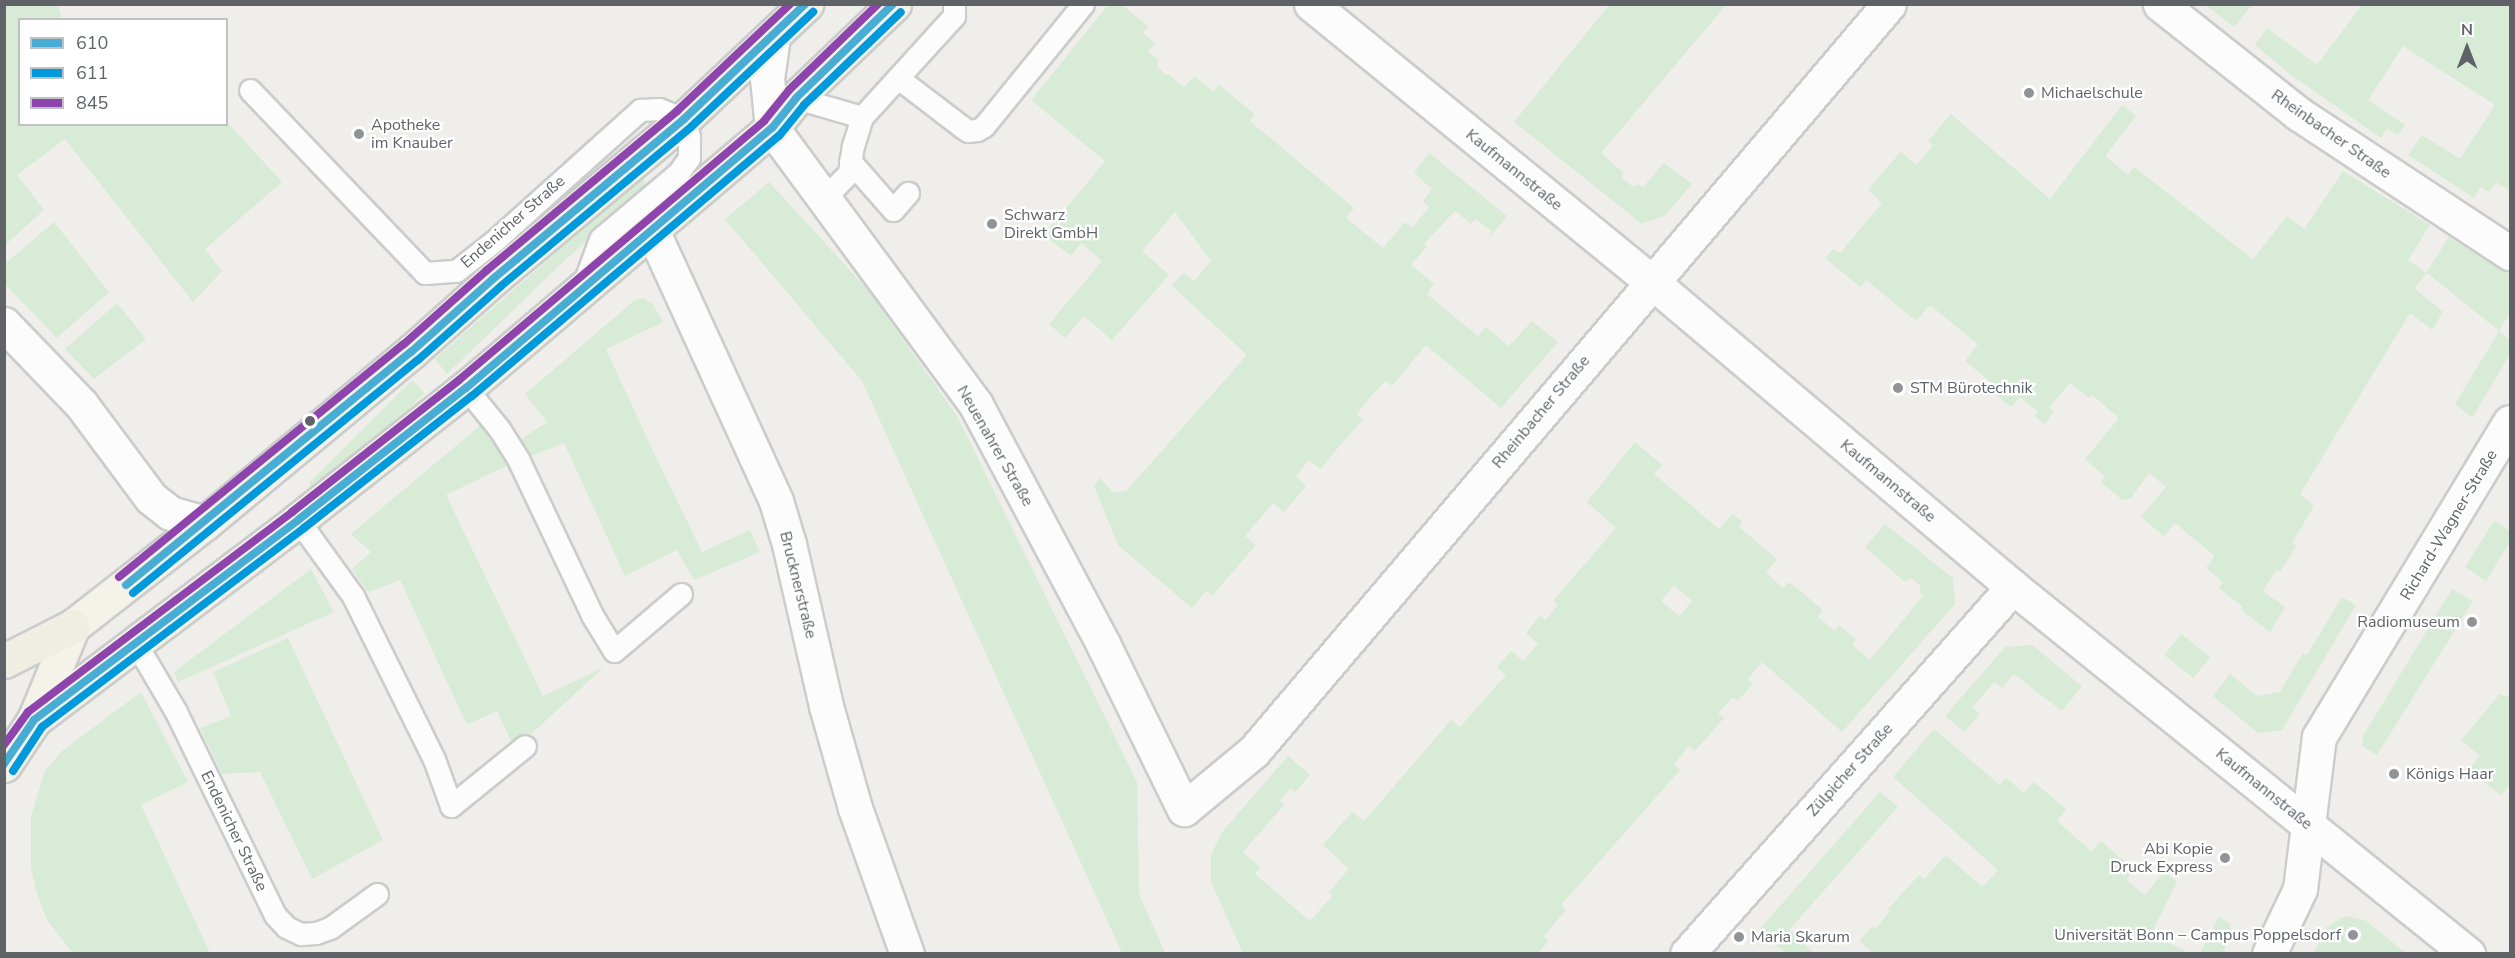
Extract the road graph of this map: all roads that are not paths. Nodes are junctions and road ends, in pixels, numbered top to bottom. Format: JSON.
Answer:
{"nodes":[{"id":1,"x":806,"y":4,"type":"edge"},
{"id":2,"x":894,"y":4,"type":"edge"},
{"id":3,"x":954,"y":4,"type":"edge"},
{"id":4,"x":1083,"y":4,"type":"edge"},
{"id":5,"x":1311,"y":4,"type":"edge"},
{"id":6,"x":1888,"y":4,"type":"edge"},
{"id":7,"x":2160,"y":4,"type":"edge"},
{"id":8,"x":772,"y":37,"type":"junction"},
{"id":9,"x":898,"y":78,"type":"junction"},
{"id":10,"x":250,"y":90,"type":"dead end"},
{"id":11,"x":796,"y":98,"type":"junction"},
{"id":12,"x":854,"y":115,"type":"junction"},
{"id":13,"x":684,"y":119,"type":"junction"},
{"id":14,"x":772,"y":128,"type":"junction"},
{"id":15,"x":850,"y":161,"type":"junction"},
{"id":16,"x":908,"y":193,"type":"dead end"},
{"id":17,"x":825,"y":197,"type":"junction"},
{"id":18,"x":652,"y":230,"type":"junction"},
{"id":19,"x":2511,"y":253,"type":"edge"},
{"id":20,"x":1652,"y":282,"type":"junction"},
{"id":21,"x":581,"y":290,"type":"junction"},
{"id":22,"x":4,"y":324,"type":"edge"},
{"id":23,"x":466,"y":388,"type":"junction"},
{"id":24,"x":2511,"y":422,"type":"edge"},
{"id":25,"x":298,"y":520,"type":"junction"},
{"id":26,"x":205,"y":523,"type":"junction"},
{"id":27,"x":2013,"y":587,"type":"junction"},
{"id":28,"x":681,"y":594,"type":"dead end"},
{"id":29,"x":73,"y":626,"type":"junction"},
{"id":30,"x":135,"y":642,"type":"junction"},
{"id":31,"x":4,"y":662,"type":"edge"},
{"id":32,"x":4,"y":676,"type":"edge"},
{"id":33,"x":34,"y":720,"type":"junction"},
{"id":34,"x":525,"y":746,"type":"dead end"},
{"id":35,"x":4,"y":765,"type":"edge"},
{"id":36,"x":1184,"y":809,"type":"joint"},
{"id":37,"x":2308,"y":824,"type":"junction"},
{"id":38,"x":377,"y":894,"type":"dead end"},
{"id":39,"x":907,"y":954,"type":"edge"},
{"id":40,"x":1687,"y":954,"type":"edge"},
{"id":41,"x":2269,"y":954,"type":"edge"},
{"id":42,"x":2468,"y":954,"type":"edge"}],
"edges":[{"from":1,"to":8,"type":"main road","name":"Endenicher Straße"},
{"from":2,"to":11,"type":"main road","name":"Endenicher Straße"},
{"from":3,"to":9,"type":"lane"},
{"from":4,"to":9,"type":"lane"},
{"from":5,"to":20,"type":"street","name":"Kaufmannstraße"},
{"from":6,"to":20,"type":"street","name":"Rheinbacher Straße"},
{"from":7,"to":19,"type":"street","name":"Rheinbacher Straße"},
{"from":8,"to":13,"type":"main road","name":"Endenicher Straße"},
{"from":8,"to":14,"type":"street"},
{"from":9,"to":12,"type":"lane"},
{"from":10,"to":13,"type":"lane","name":"Endenicher Straße"},
{"from":11,"to":12,"type":"lane"},
{"from":11,"to":14,"type":"main road","name":"Endenicher Straße"},
{"from":12,"to":15,"type":"lane"},
{"from":13,"to":21,"type":"lane","name":"Endenicher Straße"},
{"from":13,"to":26,"type":"main road","name":"Endenicher Straße"},
{"from":14,"to":17,"type":"street","name":"Neuenahrer Straße"},
{"from":14,"to":18,"type":"main road","name":"Endenicher Straße"},
{"from":15,"to":16,"type":"lane"},
{"from":15,"to":17,"type":"lane"},
{"from":17,"to":36,"type":"street","name":"Neuenahrer Straße"},
{"from":18,"to":21,"type":"main road","name":"Endenicher Straße"},
{"from":18,"to":39,"type":"street","name":"Brucknerstraße"},
{"from":20,"to":27,"type":"street","name":"Kaufmannstraße"},
{"from":20,"to":36,"type":"street","name":"Rheinbacher Straße"},
{"from":21,"to":23,"type":"main road","name":"Endenicher Straße"},
{"from":22,"to":26,"type":"street"},
{"from":23,"to":25,"type":"main road","name":"Endenicher Straße"},
{"from":23,"to":28,"type":"lane"},
{"from":24,"to":37,"type":"street","name":"Richard-Wagner-Straße"},
{"from":25,"to":30,"type":"main road","name":"Endenicher Straße"},
{"from":25,"to":34,"type":"lane"},
{"from":26,"to":29,"type":"main road","name":"Endenicher Straße"},
{"from":27,"to":37,"type":"street","name":"Kaufmannstraße"},
{"from":27,"to":40,"type":"street","name":"Zülpicher Straße"},
{"from":29,"to":31,"type":"highway"},
{"from":29,"to":32,"type":"main road","name":"Endenicher Straße"},
{"from":29,"to":33,"type":"main road","name":"Endenicher Straße"},
{"from":30,"to":33,"type":"main road","name":"Endenicher Straße"},
{"from":30,"to":38,"type":"lane","name":"Endenicher Straße"},
{"from":33,"to":35,"type":"main road","name":"Endenicher Straße"},
{"from":37,"to":41,"type":"street","name":"Richard-Wagner-Straße"},
{"from":37,"to":42,"type":"street","name":"Kaufmannstraße"}]}
